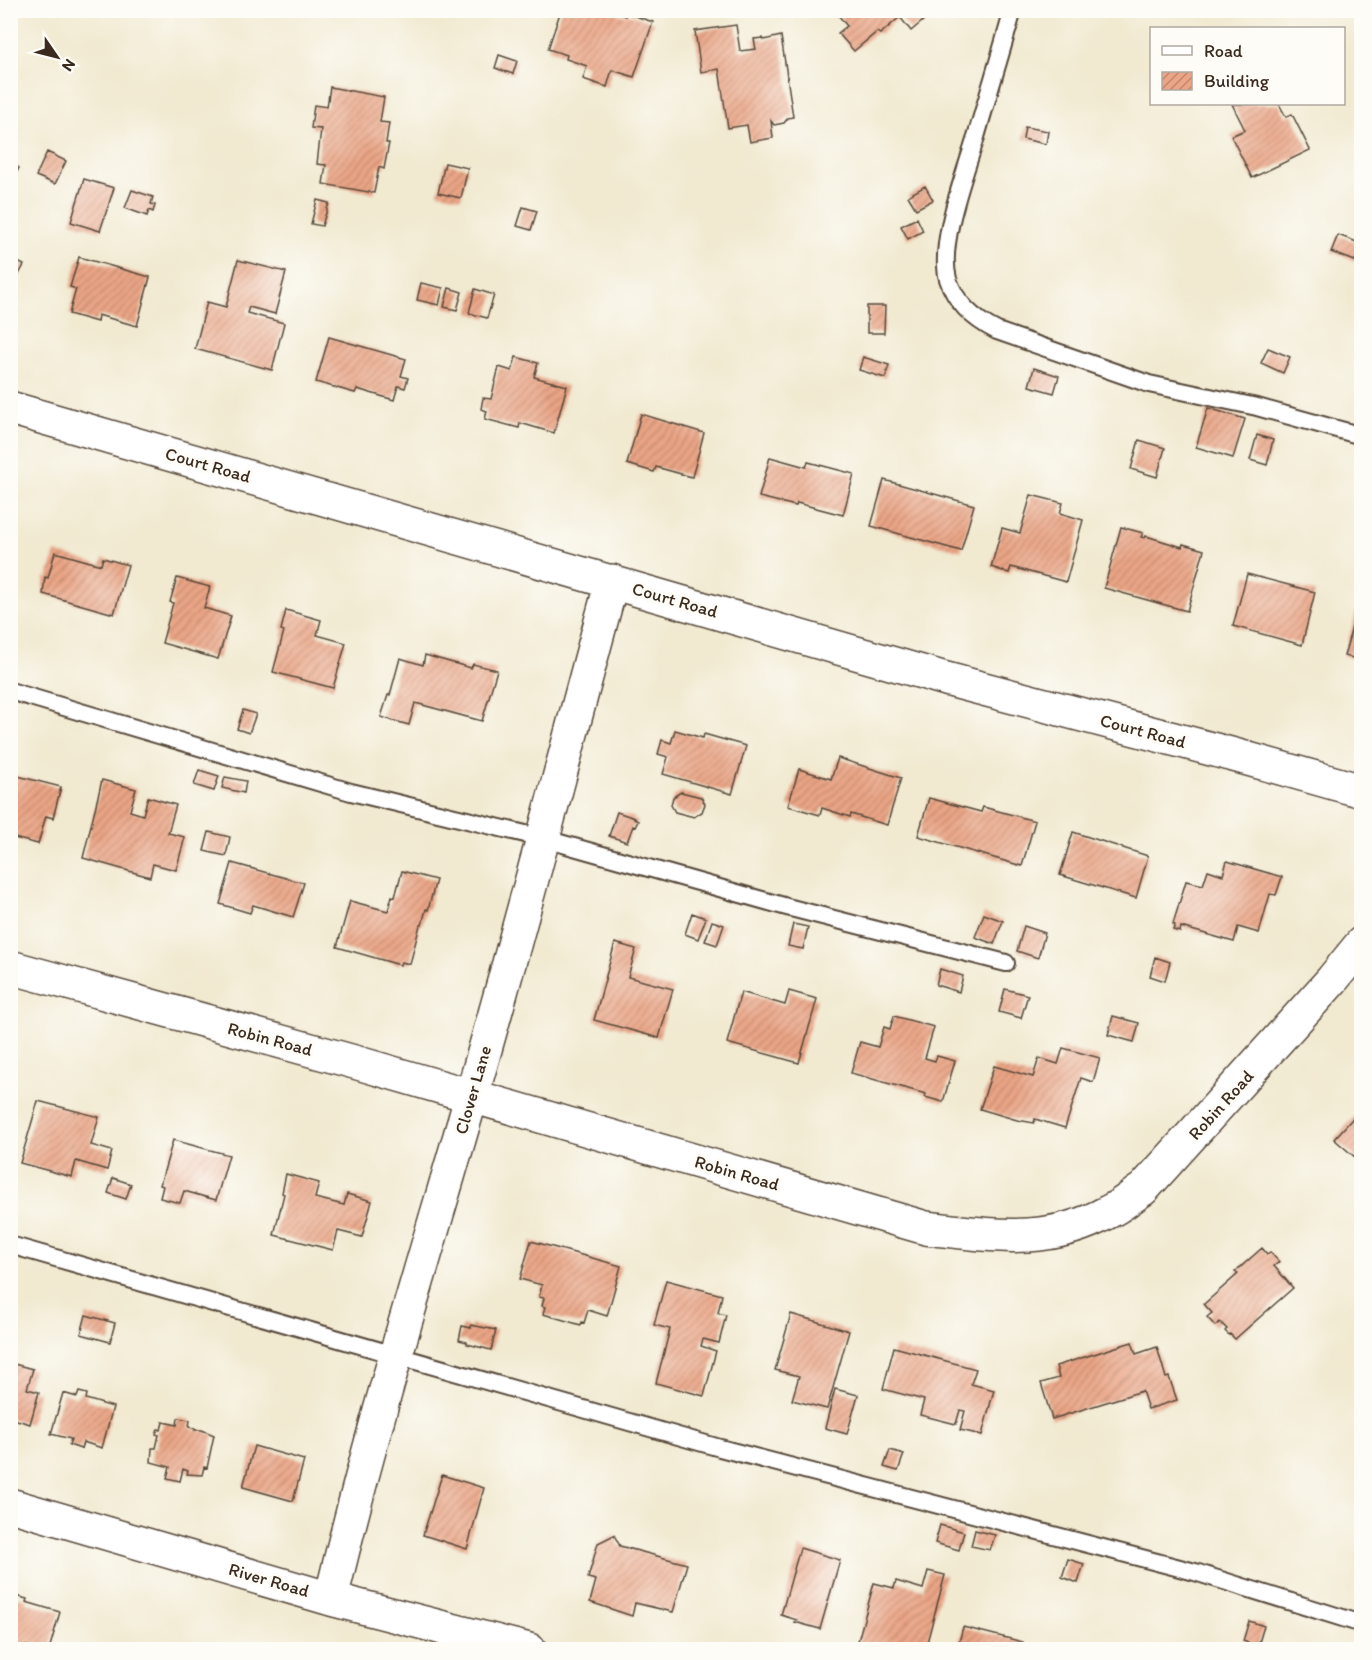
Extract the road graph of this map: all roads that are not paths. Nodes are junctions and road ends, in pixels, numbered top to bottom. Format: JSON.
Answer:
{"nodes":[{"id":1,"x":1013,"y":10,"type":"edge"},
{"id":2,"x":10,"y":408,"type":"edge"},
{"id":3,"x":1362,"y":436,"type":"edge"},
{"id":4,"x":612,"y":581,"type":"junction"},
{"id":5,"x":10,"y":691,"type":"edge"},
{"id":6,"x":1356,"y":789,"type":"edge"},
{"id":7,"x":542,"y":838,"type":"junction"},
{"id":8,"x":1362,"y":943,"type":"edge"},
{"id":9,"x":1006,"y":963,"type":"dead end"},
{"id":10,"x":10,"y":967,"type":"edge"},
{"id":11,"x":472,"y":1097,"type":"junction"},
{"id":12,"x":10,"y":1245,"type":"edge"},
{"id":13,"x":396,"y":1356,"type":"junction"},
{"id":14,"x":10,"y":1505,"type":"edge"},
{"id":15,"x":332,"y":1599,"type":"junction"},
{"id":16,"x":1362,"y":1624,"type":"edge"},
{"id":17,"x":529,"y":1650,"type":"edge"}],
"edges":[{"from":1,"to":3,"type":"lane"},
{"from":2,"to":4,"type":"street","name":"Court Road"},
{"from":4,"to":6,"type":"street","name":"Court Road"},
{"from":4,"to":7,"type":"street","name":"Clover Lane"},
{"from":5,"to":7,"type":"lane"},
{"from":7,"to":9,"type":"lane"},
{"from":7,"to":11,"type":"street","name":"Clover Lane"},
{"from":8,"to":11,"type":"street","name":"Robin Road"},
{"from":10,"to":11,"type":"street","name":"Robin Road"},
{"from":11,"to":13,"type":"street","name":"Clover Lane"},
{"from":12,"to":13,"type":"lane"},
{"from":13,"to":15,"type":"street","name":"Clover Lane"},
{"from":13,"to":16,"type":"lane"},
{"from":14,"to":15,"type":"street","name":"River Road"},
{"from":15,"to":17,"type":"street","name":"River Road"}]}
